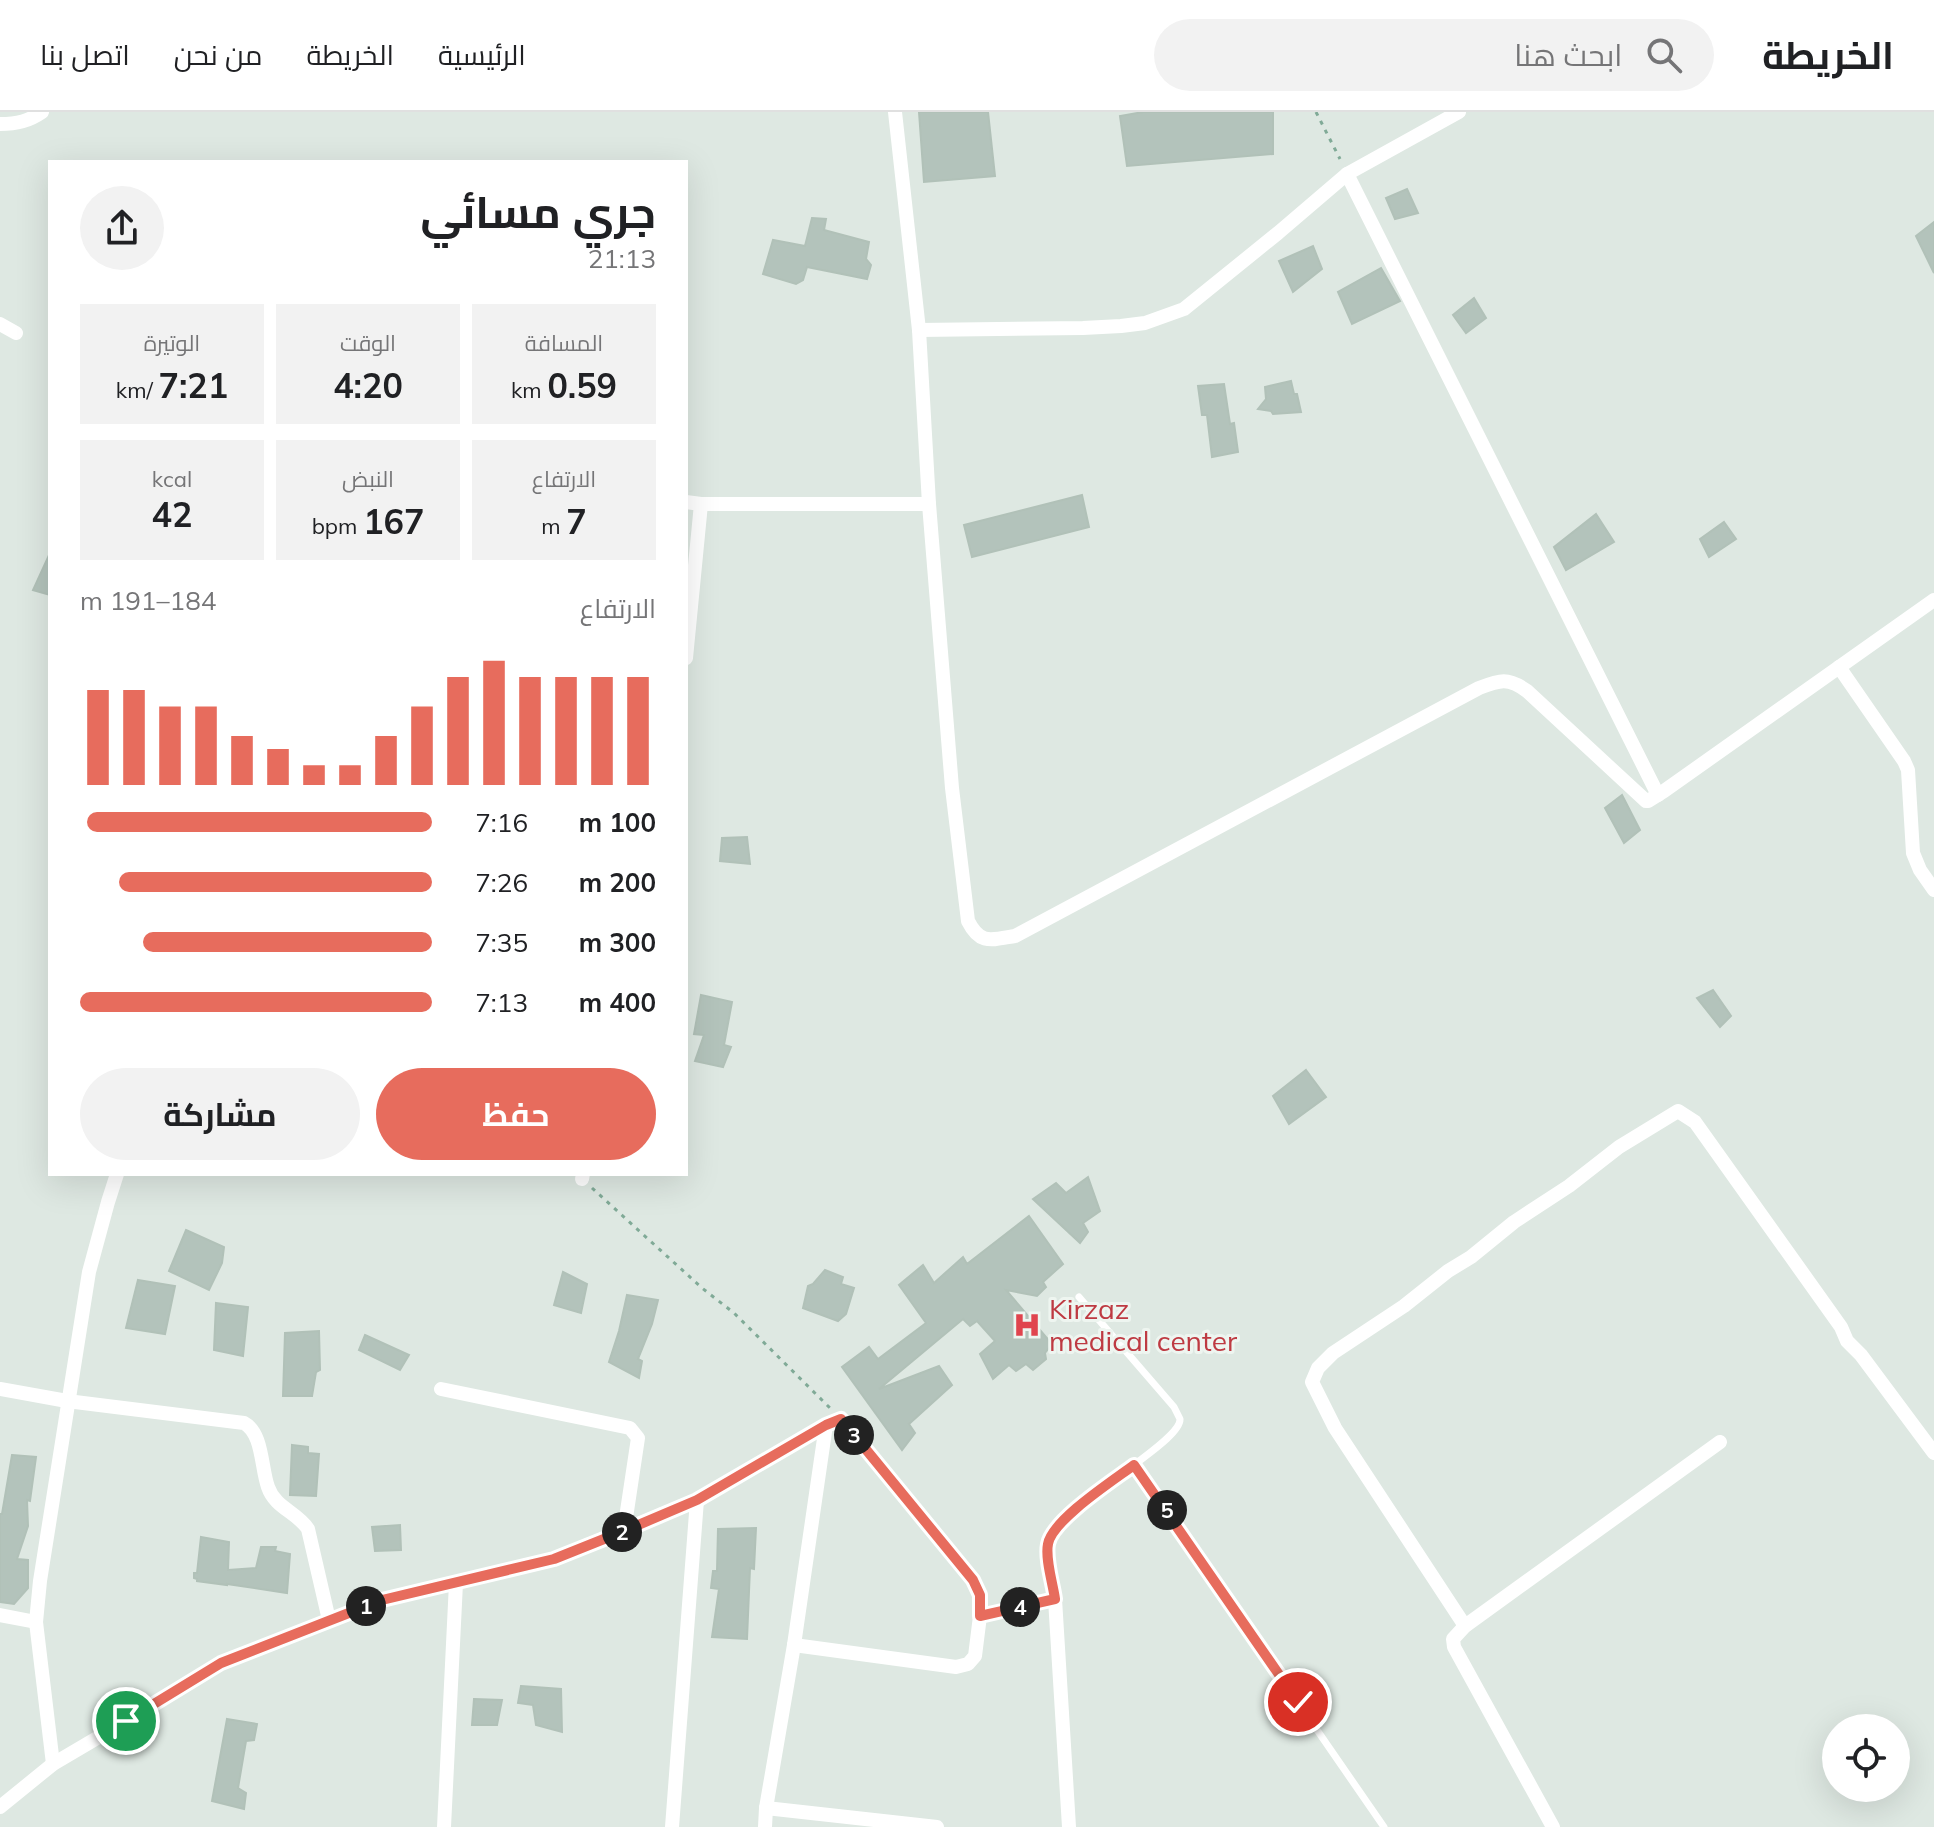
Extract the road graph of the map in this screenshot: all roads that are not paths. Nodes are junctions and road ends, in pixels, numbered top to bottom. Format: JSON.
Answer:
{"nodes":[{"id":1,"x":42,"y":112,"type":"edge"},
{"id":2,"x":895,"y":112,"type":"edge"},
{"id":3,"x":1459,"y":112,"type":"edge"},
{"id":4,"x":0,"y":124,"type":"edge"},
{"id":5,"x":1347,"y":174,"type":"junction"},
{"id":6,"x":0,"y":324,"type":"edge"},
{"id":7,"x":919,"y":330,"type":"junction"},
{"id":8,"x":16,"y":333,"type":"dead end"},
{"id":9,"x":693,"y":503,"type":"edge"},
{"id":10,"x":929,"y":504,"type":"junction"},
{"id":11,"x":1934,"y":600,"type":"edge"},
{"id":12,"x":688,"y":614,"type":"edge"},
{"id":13,"x":1839,"y":667,"type":"junction"},
{"id":14,"x":1658,"y":795,"type":"junction"},
{"id":15,"x":1934,"y":890,"type":"edge"},
{"id":16,"x":116,"y":1176,"type":"edge"},
{"id":17,"x":1079,"y":1297,"type":"dead end"},
{"id":18,"x":0,"y":1389,"type":"edge"},
{"id":19,"x":441,"y":1389,"type":"dead end"},
{"id":20,"x":67,"y":1401,"type":"junction"},
{"id":21,"x":826,"y":1425,"type":"junction"},
{"id":22,"x":1720,"y":1442,"type":"dead end"},
{"id":23,"x":1934,"y":1453,"type":"edge"},
{"id":24,"x":1134,"y":1465,"type":"junction"},
{"id":25,"x":697,"y":1500,"type":"junction"},
{"id":26,"x":624,"y":1531,"type":"junction"},
{"id":27,"x":456,"y":1583,"type":"junction"},
{"id":28,"x":1055,"y":1599,"type":"junction"},
{"id":29,"x":0,"y":1615,"type":"edge"},
{"id":30,"x":980,"y":1616,"type":"junction"},
{"id":31,"x":329,"y":1620,"type":"junction"},
{"id":32,"x":36,"y":1622,"type":"junction"},
{"id":33,"x":1465,"y":1626,"type":"junction"},
{"id":34,"x":794,"y":1645,"type":"junction"},
{"id":35,"x":53,"y":1764,"type":"junction"},
{"id":36,"x":0,"y":1807,"type":"edge"},
{"id":37,"x":766,"y":1808,"type":"junction"},
{"id":38,"x":444,"y":1827,"type":"edge"},
{"id":39,"x":672,"y":1827,"type":"edge"},
{"id":40,"x":765,"y":1827,"type":"edge"},
{"id":41,"x":937,"y":1827,"type":"edge"},
{"id":42,"x":1069,"y":1827,"type":"edge"},
{"id":43,"x":1384,"y":1827,"type":"edge"},
{"id":44,"x":1553,"y":1827,"type":"edge"}],
"edges":[{"from":1,"to":4,"type":"street"},
{"from":2,"to":7,"type":"street"},
{"from":3,"to":5,"type":"street"},
{"from":5,"to":7,"type":"street"},
{"from":5,"to":14,"type":"street"},
{"from":6,"to":8,"type":"street"},
{"from":7,"to":10,"type":"street"},
{"from":9,"to":10,"type":"street"},
{"from":9,"to":12,"type":"street"},
{"from":10,"to":14,"type":"street"},
{"from":11,"to":13,"type":"street"},
{"from":13,"to":14,"type":"street"},
{"from":13,"to":15,"type":"street"},
{"from":16,"to":20,"type":"street"},
{"from":17,"to":24,"type":"lane"},
{"from":18,"to":20,"type":"street"},
{"from":19,"to":26,"type":"street"},
{"from":20,"to":31,"type":"street"},
{"from":20,"to":32,"type":"street"},
{"from":21,"to":25,"type":"street"},
{"from":21,"to":30,"type":"street"},
{"from":21,"to":34,"type":"street"},
{"from":22,"to":33,"type":"street"},
{"from":23,"to":33,"type":"street"},
{"from":24,"to":28,"type":"lane"},
{"from":24,"to":43,"type":"lane"},
{"from":25,"to":26,"type":"street"},
{"from":25,"to":39,"type":"street"},
{"from":26,"to":27,"type":"street"},
{"from":27,"to":31,"type":"street"},
{"from":27,"to":38,"type":"street"},
{"from":28,"to":30,"type":"street"},
{"from":28,"to":42,"type":"street"},
{"from":29,"to":32,"type":"street"},
{"from":30,"to":34,"type":"street"},
{"from":31,"to":35,"type":"street"},
{"from":32,"to":35,"type":"street"},
{"from":33,"to":44,"type":"street"},
{"from":34,"to":37,"type":"street"},
{"from":35,"to":36,"type":"street"},
{"from":37,"to":40,"type":"street"},
{"from":37,"to":41,"type":"street"}]}
